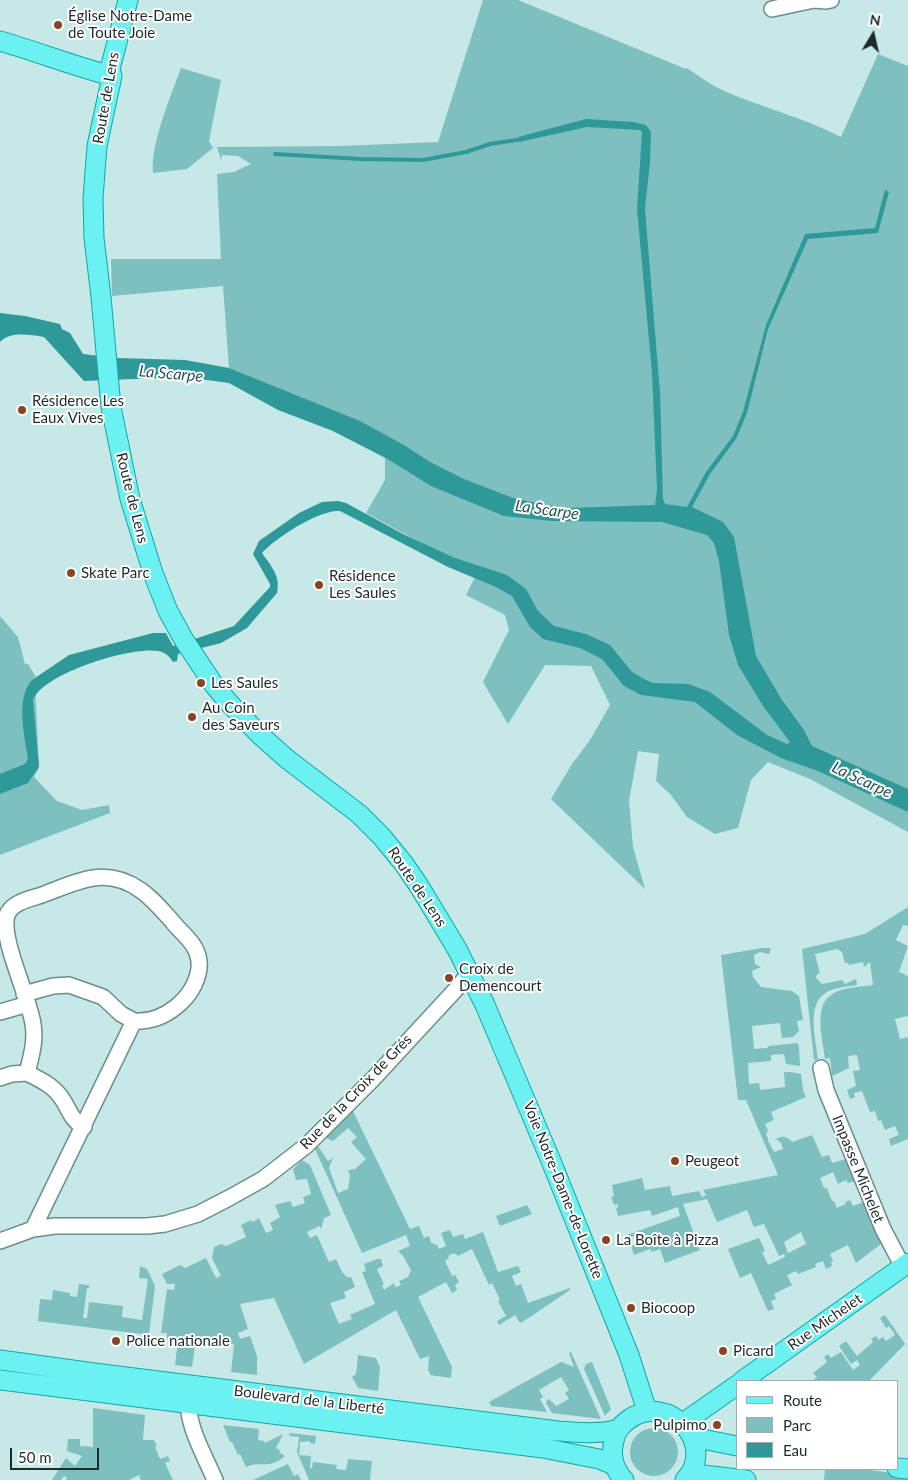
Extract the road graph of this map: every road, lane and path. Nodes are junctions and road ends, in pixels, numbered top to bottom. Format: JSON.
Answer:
{"nodes":[{"id":1,"x":128,"y":0,"type":"edge"},
{"id":2,"x":138,"y":0,"type":"edge"},
{"id":3,"x":831,"y":0,"type":"edge"},
{"id":4,"x":772,"y":9,"type":"dead end"},
{"id":5,"x":0,"y":41,"type":"edge"},
{"id":6,"x":112,"y":81,"type":"junction"},
{"id":7,"x":469,"y":973,"type":"junction"},
{"id":8,"x":26,"y":999,"type":"junction"},
{"id":9,"x":0,"y":1012,"type":"edge"},
{"id":10,"x":134,"y":1021,"type":"junction"},
{"id":11,"x":821,"y":1068,"type":"dead end"},
{"id":12,"x":27,"y":1073,"type":"junction"},
{"id":13,"x":0,"y":1078,"type":"edge"},
{"id":14,"x":84,"y":1127,"type":"junction"},
{"id":15,"x":33,"y":1229,"type":"junction"},
{"id":16,"x":0,"y":1241,"type":"edge"},
{"id":17,"x":905,"y":1265,"type":"edge"},
{"id":18,"x":0,"y":1360,"type":"edge"},
{"id":19,"x":0,"y":1380,"type":"edge"},
{"id":20,"x":743,"y":1380,"type":"edge"},
{"id":21,"x":189,"y":1385,"type":"junction"},
{"id":22,"x":736,"y":1386,"type":"edge"},
{"id":23,"x":188,"y":1404,"type":"junction"},
{"id":24,"x":647,"y":1411,"type":"junction"},
{"id":25,"x":618,"y":1429,"type":"junction"},
{"id":26,"x":688,"y":1430,"type":"junction"},
{"id":27,"x":736,"y":1446,"type":"edge"},
{"id":28,"x":618,"y":1475,"type":"edge"},
{"id":29,"x":687,"y":1478,"type":"edge"},
{"id":30,"x":215,"y":1480,"type":"edge"},
{"id":31,"x":746,"y":1480,"type":"edge"}],
"edges":[{"from":1,"to":6,"type":"main road","name":"Route de Lens"},
{"from":2,"to":6,"type":"main road"},
{"from":3,"to":4,"type":"street"},
{"from":5,"to":6,"type":"main road"},
{"from":6,"to":7,"type":"main road","name":"Route de Lens"},
{"from":7,"to":15,"type":"street","name":"Rue de la Croix de Grés"},
{"from":7,"to":24,"type":"main road","name":"Voie Notre-Dame-de-Lorette"},
{"from":8,"to":9,"type":"street"},
{"from":8,"to":10,"type":"street"},
{"from":8,"to":10,"type":"street"},
{"from":8,"to":12,"type":"street"},
{"from":10,"to":14,"type":"street"},
{"from":11,"to":17,"type":"street","name":"Impasse Michelet"},
{"from":12,"to":13,"type":"street"},
{"from":12,"to":14,"type":"street"},
{"from":14,"to":15,"type":"street"},
{"from":15,"to":16,"type":"street","name":"Rue de la Croix de Grés"},
{"from":17,"to":20,"type":"main road","name":"Rue Michelet"},
{"from":18,"to":21,"type":"main road","name":"Boulevard de la Liberté"},
{"from":19,"to":23,"type":"main road","name":"Boulevard de la Liberté"},
{"from":21,"to":23,"type":"street"},
{"from":21,"to":25,"type":"main road","name":"Boulevard de la Liberté"},
{"from":22,"to":26,"type":"main road"},
{"from":23,"to":28,"type":"main road","name":"Boulevard de la Liberté"},
{"from":23,"to":30,"type":"street"},
{"from":24,"to":25,"type":"main road"},
{"from":24,"to":26,"type":"main road"},
{"from":25,"to":28,"type":"main road"},
{"from":26,"to":27,"type":"main road"},
{"from":26,"to":29,"type":"main road"},
{"from":29,"to":31,"type":"main road"}]}
